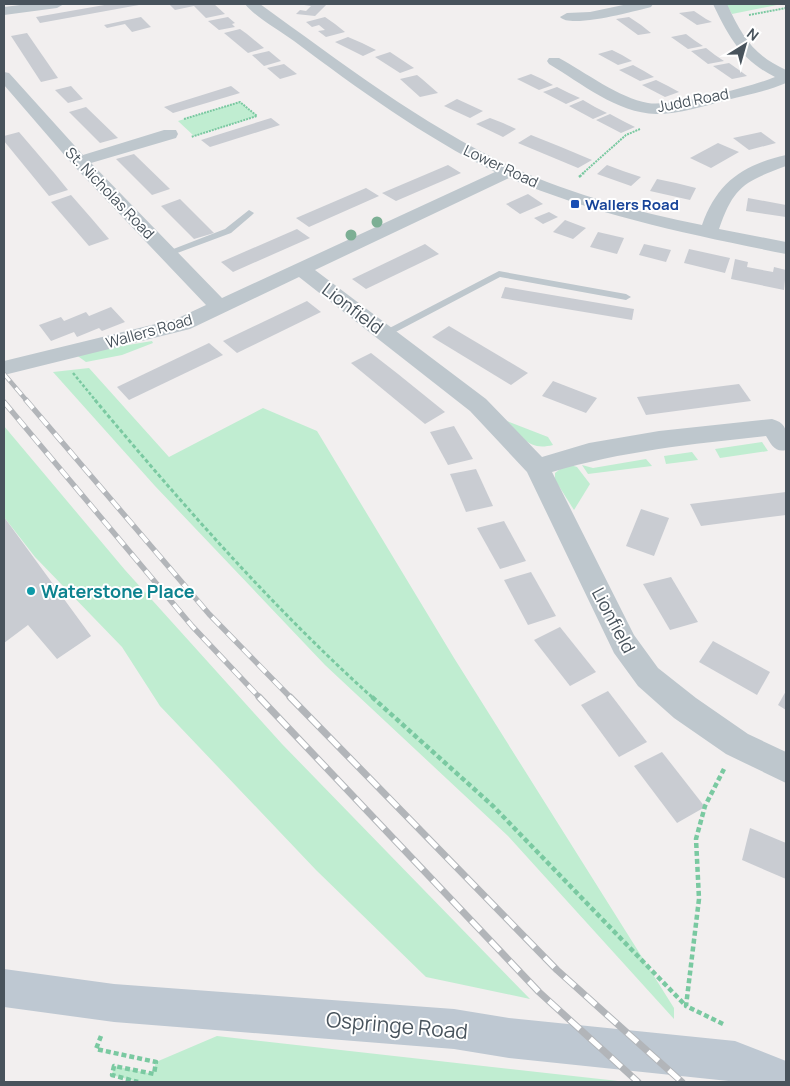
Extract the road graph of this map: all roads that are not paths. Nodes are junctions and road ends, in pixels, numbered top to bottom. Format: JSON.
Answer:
{"nodes":[{"id":1,"x":57,"y":4,"type":"edge"},
{"id":2,"x":252,"y":4,"type":"edge"},
{"id":3,"x":646,"y":4,"type":"edge"},
{"id":4,"x":720,"y":4,"type":"edge"},
{"id":5,"x":4,"y":12,"type":"edge"},
{"id":6,"x":568,"y":17,"type":"dead end"},
{"id":7,"x":719,"y":34,"type":"dead end"},
{"id":8,"x":735,"y":34,"type":"junction"},
{"id":9,"x":554,"y":61,"type":"dead end"},
{"id":10,"x":596,"y":67,"type":"dead end"},
{"id":11,"x":576,"y":73,"type":"junction"},
{"id":12,"x":4,"y":76,"type":"edge"},
{"id":13,"x":786,"y":76,"type":"edge"},
{"id":14,"x":171,"y":134,"type":"road end"},
{"id":15,"x":786,"y":160,"type":"edge"},
{"id":16,"x":79,"y":162,"type":"junction"},
{"id":17,"x":509,"y":172,"type":"junction"},
{"id":18,"x":249,"y":213,"type":"dead end"},
{"id":19,"x":708,"y":233,"type":"junction"},
{"id":20,"x":786,"y":248,"type":"edge"},
{"id":21,"x":168,"y":253,"type":"junction"},
{"id":22,"x":302,"y":270,"type":"junction"},
{"id":23,"x":626,"y":297,"type":"dead end"},
{"id":24,"x":219,"y":307,"type":"junction"},
{"id":25,"x":386,"y":333,"type":"junction"},
{"id":26,"x":4,"y":368,"type":"edge"},
{"id":27,"x":783,"y":443,"type":"dead end"},
{"id":28,"x":537,"y":467,"type":"junction"},
{"id":29,"x":786,"y":768,"type":"edge"},
{"id":30,"x":4,"y":988,"type":"edge"},
{"id":31,"x":786,"y":1081,"type":"edge"}],
"edges":[{"from":1,"to":5,"type":"street"},
{"from":2,"to":17,"type":"street","name":"Lower Road"},
{"from":3,"to":6,"type":"street"},
{"from":4,"to":8,"type":"street"},
{"from":7,"to":8,"type":"street"},
{"from":8,"to":13,"type":"street"},
{"from":9,"to":11,"type":"street","name":"Judd Road"},
{"from":10,"to":11,"type":"street"},
{"from":11,"to":13,"type":"street","name":"Judd Road"},
{"from":12,"to":16,"type":"street","name":"St. Nicholas Road"},
{"from":14,"to":16,"type":"street"},
{"from":15,"to":19,"type":"street"},
{"from":16,"to":21,"type":"street","name":"St. Nicholas Road"},
{"from":17,"to":19,"type":"street","name":"Lower Road"},
{"from":17,"to":22,"type":"street","name":"Wallers Road"},
{"from":18,"to":21,"type":"lane"},
{"from":19,"to":20,"type":"street","name":"Lower Road"},
{"from":21,"to":24,"type":"street","name":"St. Nicholas Road"},
{"from":22,"to":24,"type":"street","name":"Wallers Road"},
{"from":22,"to":25,"type":"street","name":"Lionfield"},
{"from":23,"to":25,"type":"lane"},
{"from":24,"to":26,"type":"street","name":"Wallers Road"},
{"from":25,"to":28,"type":"street","name":"Lionfield"},
{"from":27,"to":28,"type":"street"},
{"from":28,"to":29,"type":"street","name":"Lionfield"},
{"from":30,"to":31,"type":"main road","name":"Ospringe Road"}]}
